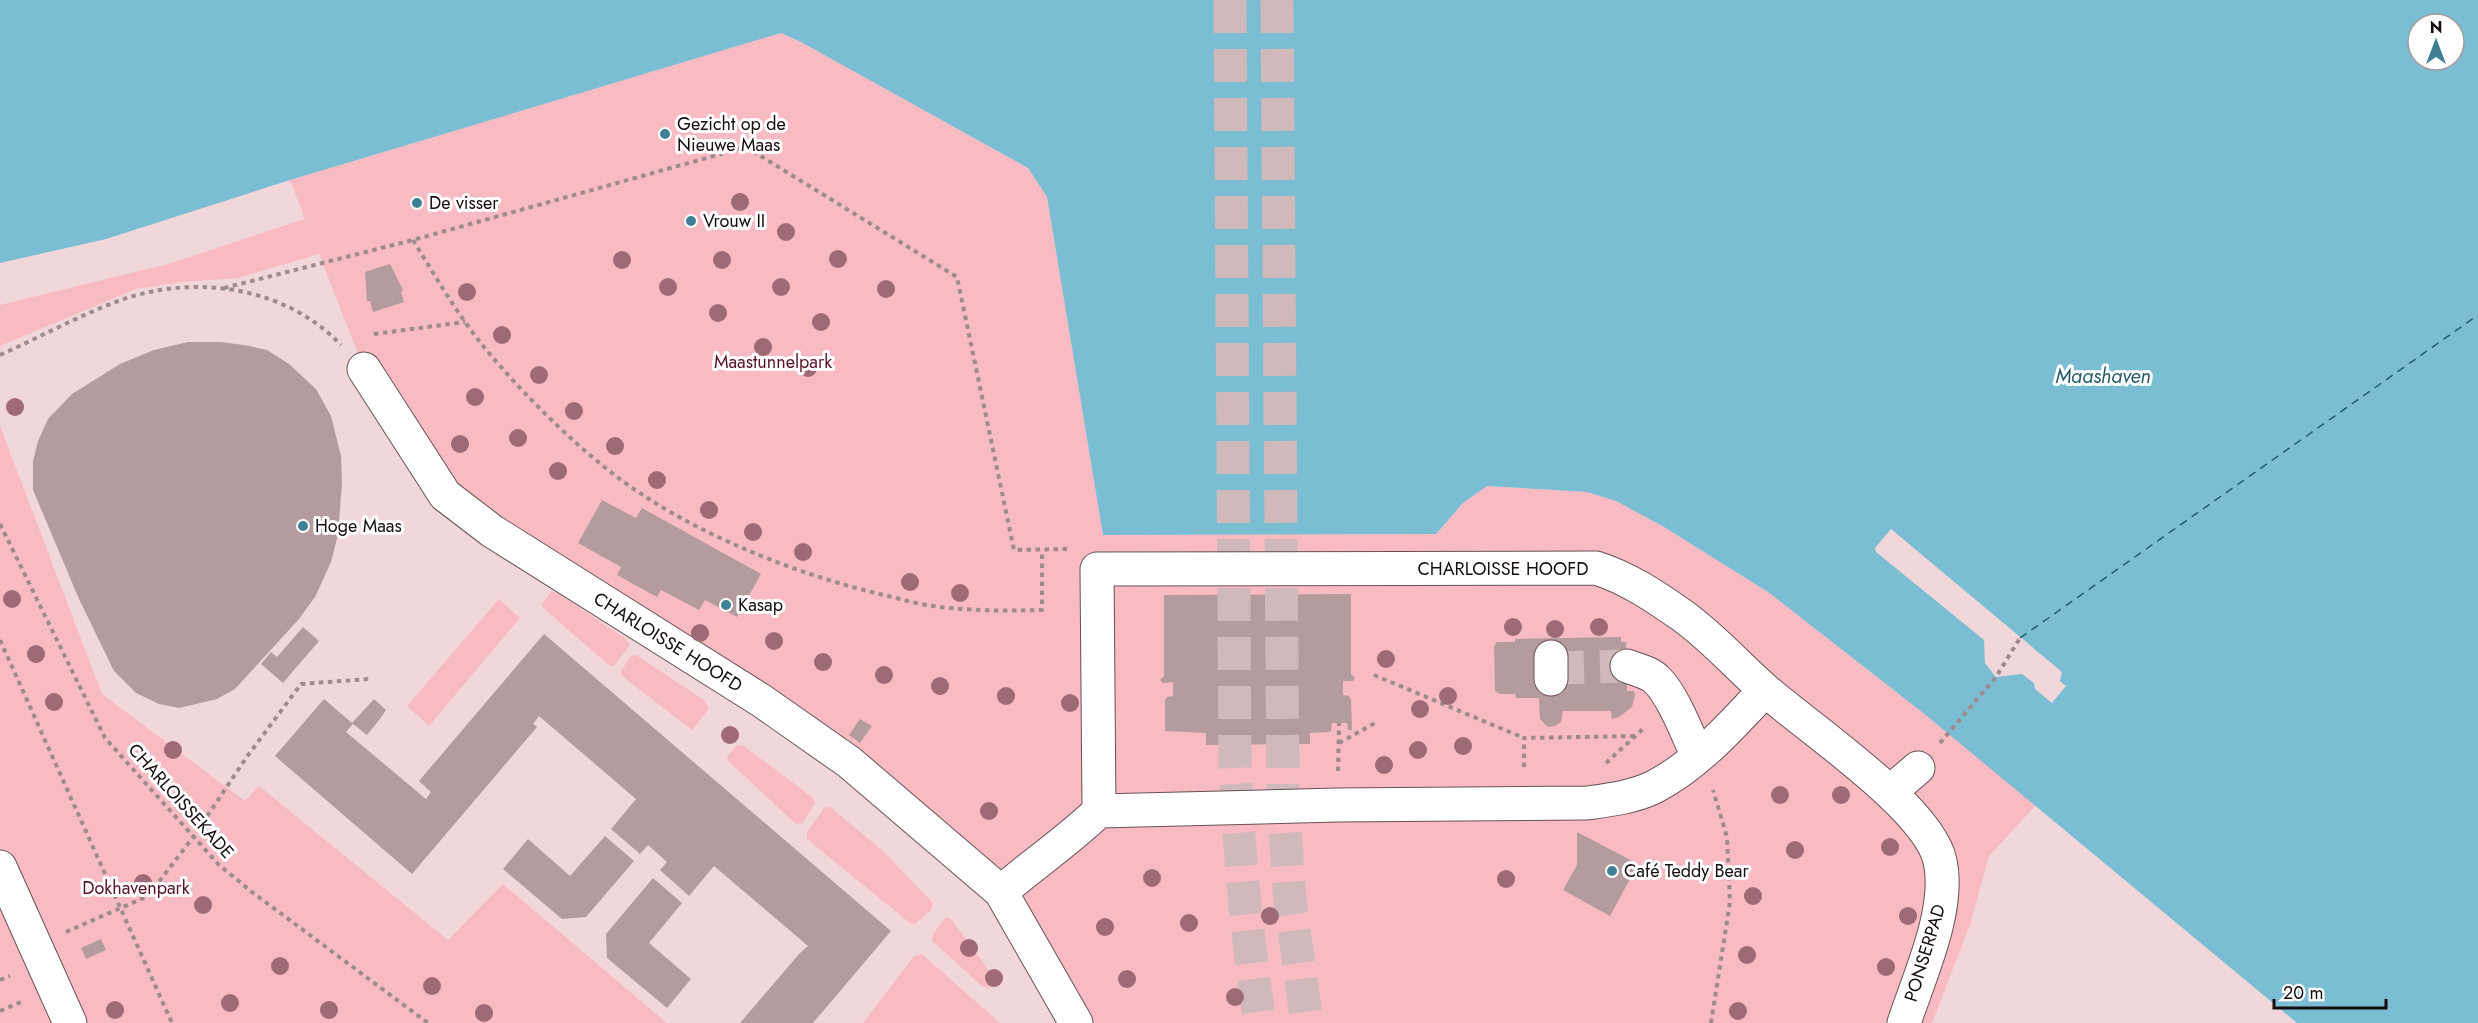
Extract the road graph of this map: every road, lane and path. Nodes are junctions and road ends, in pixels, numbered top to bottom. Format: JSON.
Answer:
{"nodes":[{"id":1,"x":413,"y":240,"type":"junction"},
{"id":2,"x":224,"y":288,"type":"junction"},
{"id":3,"x":465,"y":322,"type":"junction"},
{"id":4,"x":371,"y":334,"type":"dead end"},
{"id":5,"x":347,"y":338,"type":"dead end"},
{"id":6,"x":336,"y":339,"type":"junction"},
{"id":7,"x":0,"y":355,"type":"edge"},
{"id":8,"x":364,"y":369,"type":"joint"},
{"id":9,"x":0,"y":524,"type":"edge"},
{"id":10,"x":1042,"y":550,"type":"junction"},
{"id":11,"x":1097,"y":569,"type":"junction"},
{"id":12,"x":2020,"y":638,"type":"dead end"},
{"id":13,"x":0,"y":640,"type":"edge"},
{"id":14,"x":1627,"y":666,"type":"tunnel mouth"},
{"id":15,"x":1374,"y":675,"type":"dead end"},
{"id":16,"x":369,"y":679,"type":"dead end"},
{"id":17,"x":1765,"y":690,"type":"junction"},
{"id":18,"x":1667,"y":693,"type":"junction"},
{"id":19,"x":1339,"y":723,"type":"dead end"},
{"id":20,"x":1375,"y":723,"type":"dead end"},
{"id":21,"x":1636,"y":736,"type":"junction"},
{"id":22,"x":1524,"y":738,"type":"junction"},
{"id":23,"x":1339,"y":743,"type":"junction"},
{"id":24,"x":1698,"y":756,"type":"junction"},
{"id":25,"x":1601,"y":767,"type":"dead end"},
{"id":26,"x":1918,"y":768,"type":"joint"},
{"id":27,"x":1890,"y":792,"type":"junction"},
{"id":28,"x":1524,"y":803,"type":"junction"},
{"id":29,"x":1338,"y":805,"type":"junction"},
{"id":30,"x":1099,"y":811,"type":"junction"},
{"id":31,"x":194,"y":836,"type":"junction"},
{"id":32,"x":0,"y":867,"type":"edge"},
{"id":33,"x":1001,"y":892,"type":"junction"},
{"id":34,"x":120,"y":907,"type":"junction"},
{"id":35,"x":75,"y":928,"type":"dead end"},
{"id":36,"x":70,"y":1023,"type":"edge"},
{"id":37,"x":172,"y":1023,"type":"edge"},
{"id":38,"x":428,"y":1023,"type":"edge"},
{"id":39,"x":1076,"y":1023,"type":"edge"},
{"id":40,"x":1711,"y":1023,"type":"edge"},
{"id":41,"x":1904,"y":1023,"type":"edge"}],
"edges":[{"from":1,"to":2,"type":"path"},
{"from":1,"to":3,"type":"path"},
{"from":1,"to":10,"type":"path"},
{"from":2,"to":6,"type":"path"},
{"from":2,"to":7,"type":"path"},
{"from":3,"to":4,"type":"path"},
{"from":3,"to":10,"type":"path"},
{"from":5,"to":6,"type":"path"},
{"from":6,"to":8,"type":"path"},
{"from":8,"to":33,"type":"street","name":"CHARLOISSE HOOFD"},
{"from":9,"to":31,"type":"path","name":"CHARLOISSEKADE"},
{"from":10,"to":11,"type":"path"},
{"from":11,"to":17,"type":"street","name":"CHARLOISSE HOOFD"},
{"from":11,"to":30,"type":"street"},
{"from":12,"to":26,"type":"path"},
{"from":13,"to":34,"type":"path"},
{"from":14,"to":18,"type":"street"},
{"from":15,"to":22,"type":"path"},
{"from":16,"to":31,"type":"path"},
{"from":17,"to":24,"type":"street"},
{"from":17,"to":27,"type":"street","name":"PONSERPAD"},
{"from":18,"to":21,"type":"path"},
{"from":18,"to":24,"type":"street"},
{"from":19,"to":23,"type":"path"},
{"from":20,"to":23,"type":"path"},
{"from":21,"to":22,"type":"path"},
{"from":21,"to":25,"type":"path"},
{"from":22,"to":28,"type":"path"},
{"from":23,"to":29,"type":"path"},
{"from":24,"to":28,"type":"street"},
{"from":24,"to":40,"type":"path"},
{"from":26,"to":27,"type":"street"},
{"from":27,"to":41,"type":"street","name":"PONSERPAD"},
{"from":28,"to":29,"type":"street"},
{"from":29,"to":30,"type":"street"},
{"from":30,"to":33,"type":"street"},
{"from":31,"to":34,"type":"path"},
{"from":31,"to":38,"type":"path","name":"CHARLOISSEKADE"},
{"from":32,"to":36,"type":"street"},
{"from":33,"to":39,"type":"street","name":"CHARLOISSE HOOFD"},
{"from":34,"to":35,"type":"path"},
{"from":34,"to":37,"type":"path"}]}
